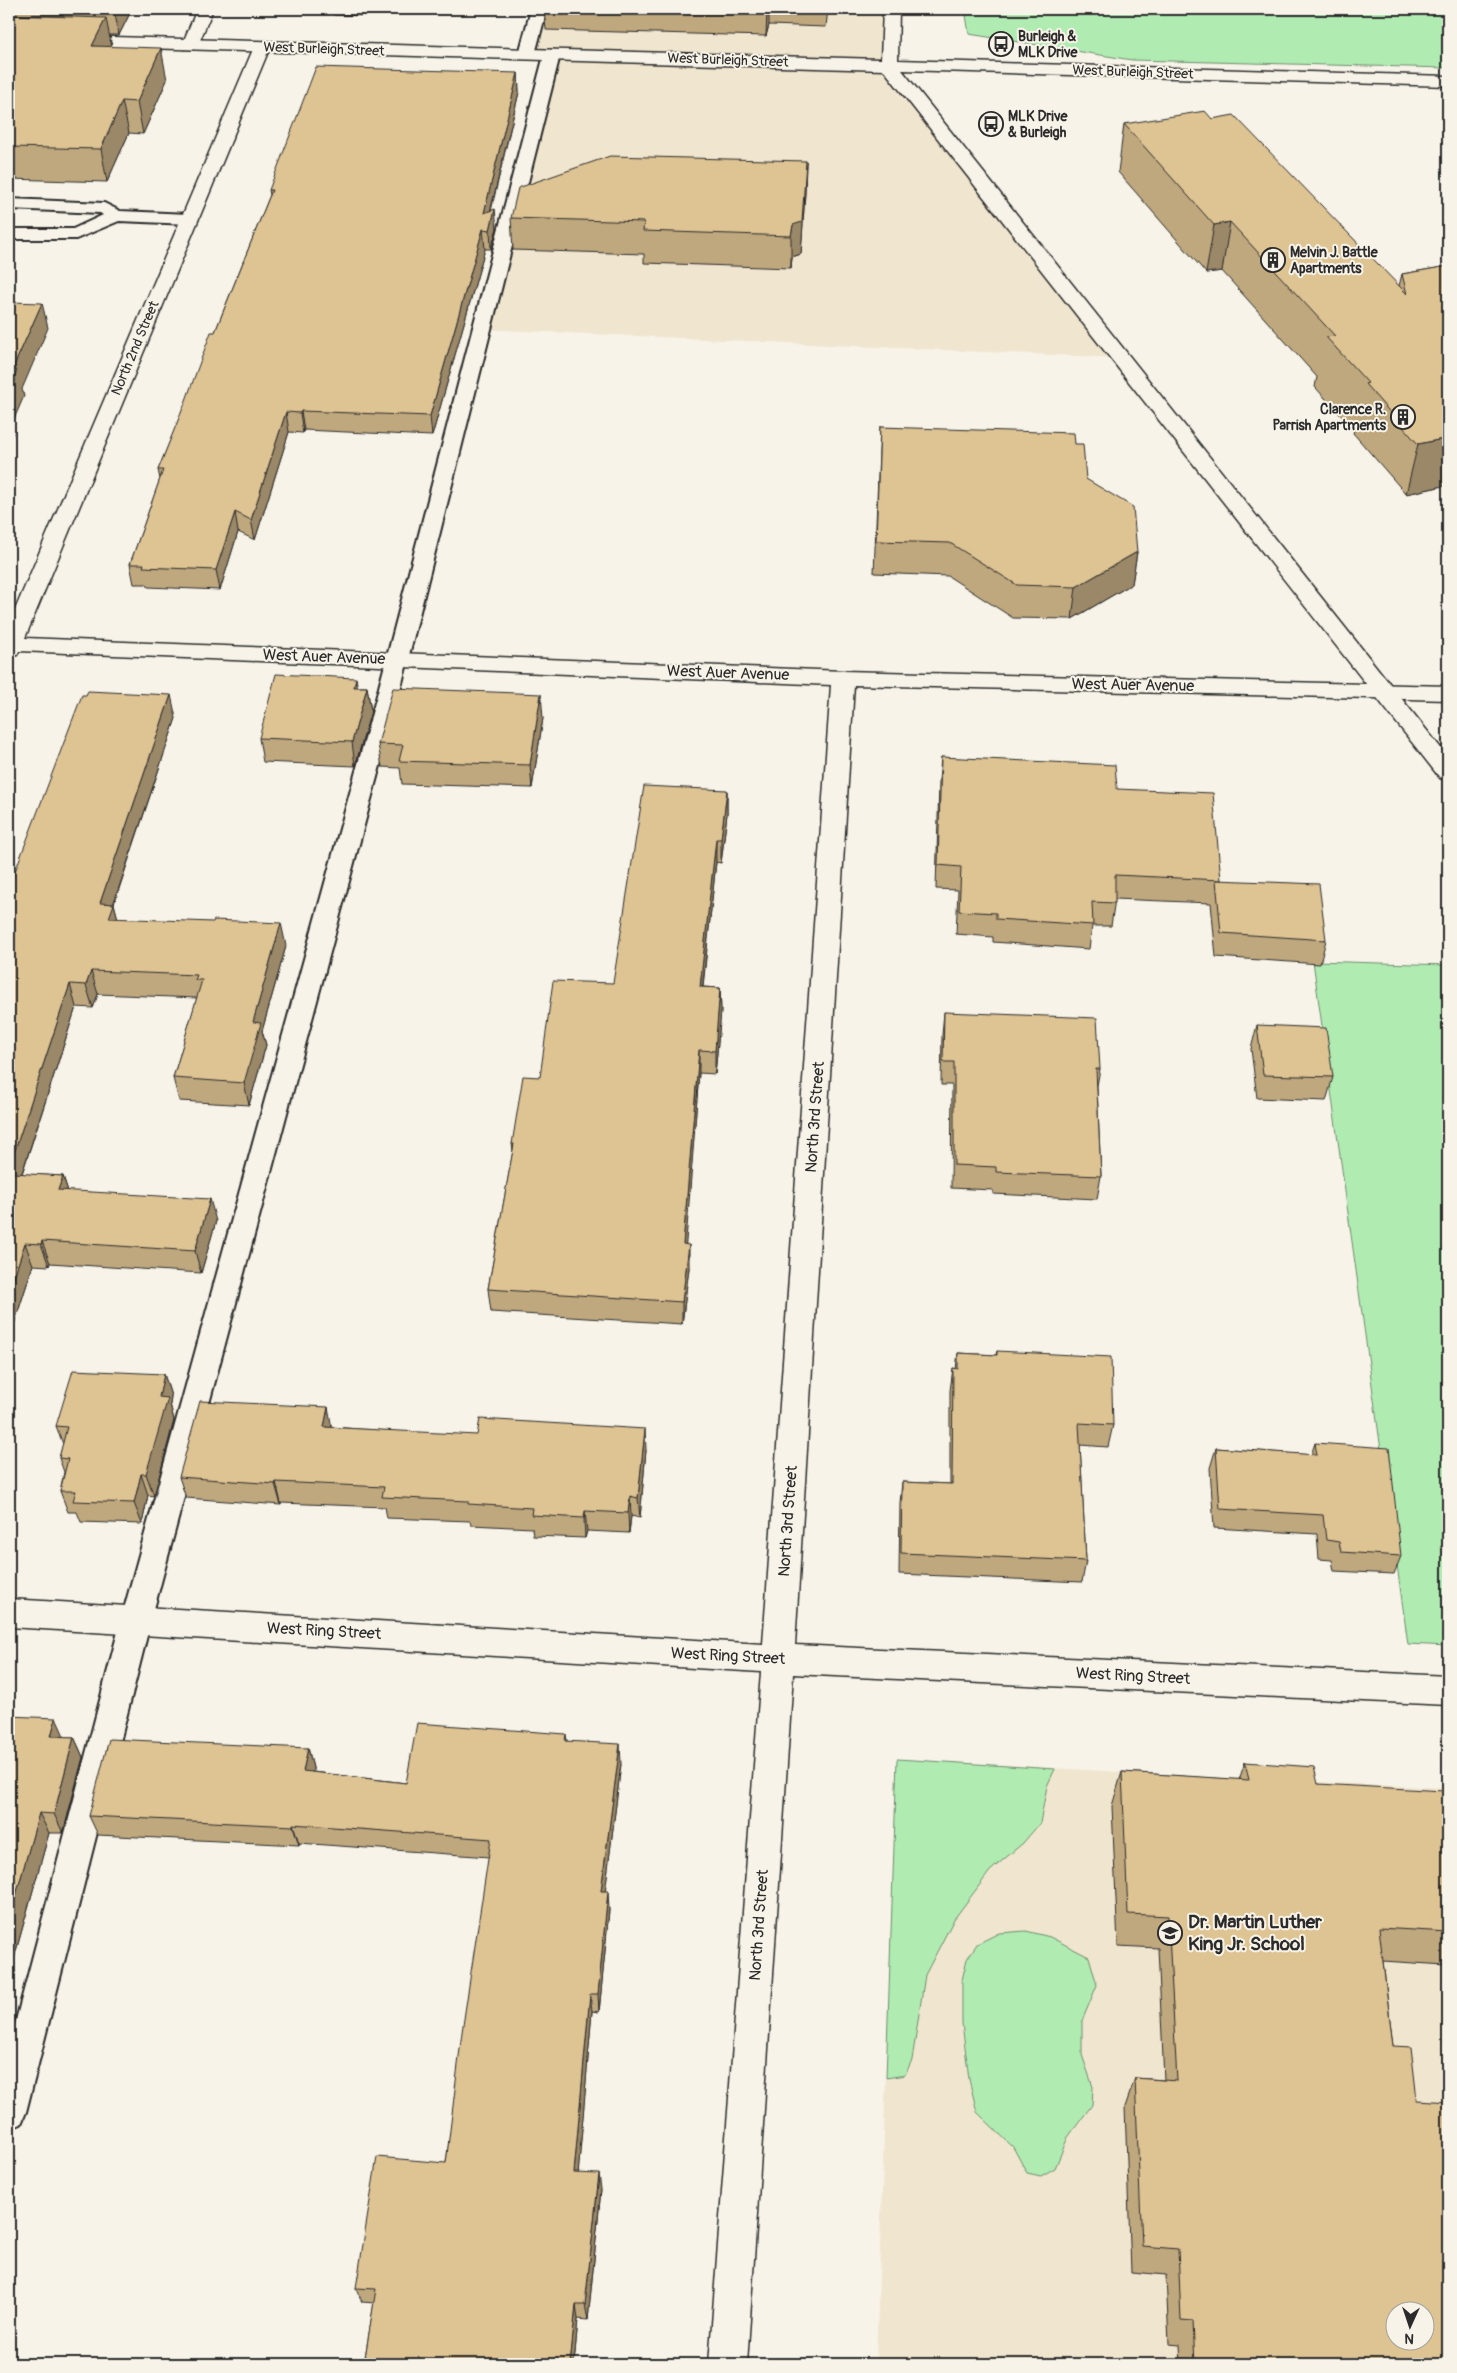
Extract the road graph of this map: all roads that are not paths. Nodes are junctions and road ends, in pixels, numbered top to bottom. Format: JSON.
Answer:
{"nodes":[{"id":1,"x":205,"y":9,"type":"edge"},
{"id":2,"x":539,"y":9,"type":"edge"},
{"id":3,"x":891,"y":9,"type":"edge"},
{"id":4,"x":9,"y":39,"type":"edge"},
{"id":5,"x":190,"y":45,"type":"junction"},
{"id":6,"x":262,"y":47,"type":"junction"},
{"id":7,"x":539,"y":55,"type":"junction"},
{"id":8,"x":889,"y":65,"type":"junction"},
{"id":9,"x":1448,"y":81,"type":"edge"},
{"id":10,"x":9,"y":204,"type":"edge"},
{"id":11,"x":116,"y":216,"type":"junction"},
{"id":12,"x":189,"y":219,"type":"junction"},
{"id":13,"x":9,"y":234,"type":"edge"},
{"id":14,"x":10,"y":646,"type":"edge"},
{"id":15,"x":397,"y":660,"type":"junction"},
{"id":16,"x":843,"y":678,"type":"junction"},
{"id":17,"x":1383,"y":691,"type":"junction"},
{"id":18,"x":1448,"y":693,"type":"edge"},
{"id":19,"x":1448,"y":773,"type":"edge"},
{"id":20,"x":9,"y":1613,"type":"edge"},
{"id":21,"x":136,"y":1620,"type":"junction"},
{"id":22,"x":778,"y":1659,"type":"junction"},
{"id":23,"x":1448,"y":1691,"type":"edge"},
{"id":24,"x":9,"y":2112,"type":"edge"},
{"id":25,"x":728,"y":2364,"type":"edge"}],
"edges":[{"from":1,"to":5,"type":"street"},
{"from":2,"to":7,"type":"lane"},
{"from":3,"to":8,"type":"street"},
{"from":4,"to":5,"type":"street","name":"West Burleigh Street"},
{"from":5,"to":6,"type":"street","name":"West Burleigh Street"},
{"from":6,"to":7,"type":"street","name":"West Burleigh Street"},
{"from":6,"to":12,"type":"street","name":"North 2nd Street"},
{"from":7,"to":8,"type":"street","name":"West Burleigh Street"},
{"from":7,"to":15,"type":"lane"},
{"from":8,"to":9,"type":"street","name":"West Burleigh Street"},
{"from":8,"to":17,"type":"street"},
{"from":10,"to":11,"type":"lane"},
{"from":11,"to":12,"type":"lane"},
{"from":11,"to":13,"type":"lane"},
{"from":12,"to":14,"type":"street","name":"North 2nd Street"},
{"from":14,"to":15,"type":"street","name":"West Auer Avenue"},
{"from":15,"to":16,"type":"street","name":"West Auer Avenue"},
{"from":15,"to":21,"type":"lane"},
{"from":16,"to":17,"type":"street","name":"West Auer Avenue"},
{"from":16,"to":22,"type":"street","name":"North 3rd Street"},
{"from":17,"to":18,"type":"street","name":"West Auer Avenue"},
{"from":17,"to":19,"type":"street"},
{"from":20,"to":21,"type":"street","name":"West Ring Street"},
{"from":21,"to":22,"type":"street","name":"West Ring Street"},
{"from":21,"to":24,"type":"lane"},
{"from":22,"to":23,"type":"street","name":"West Ring Street"},
{"from":22,"to":25,"type":"street","name":"North 3rd Street"}]}
